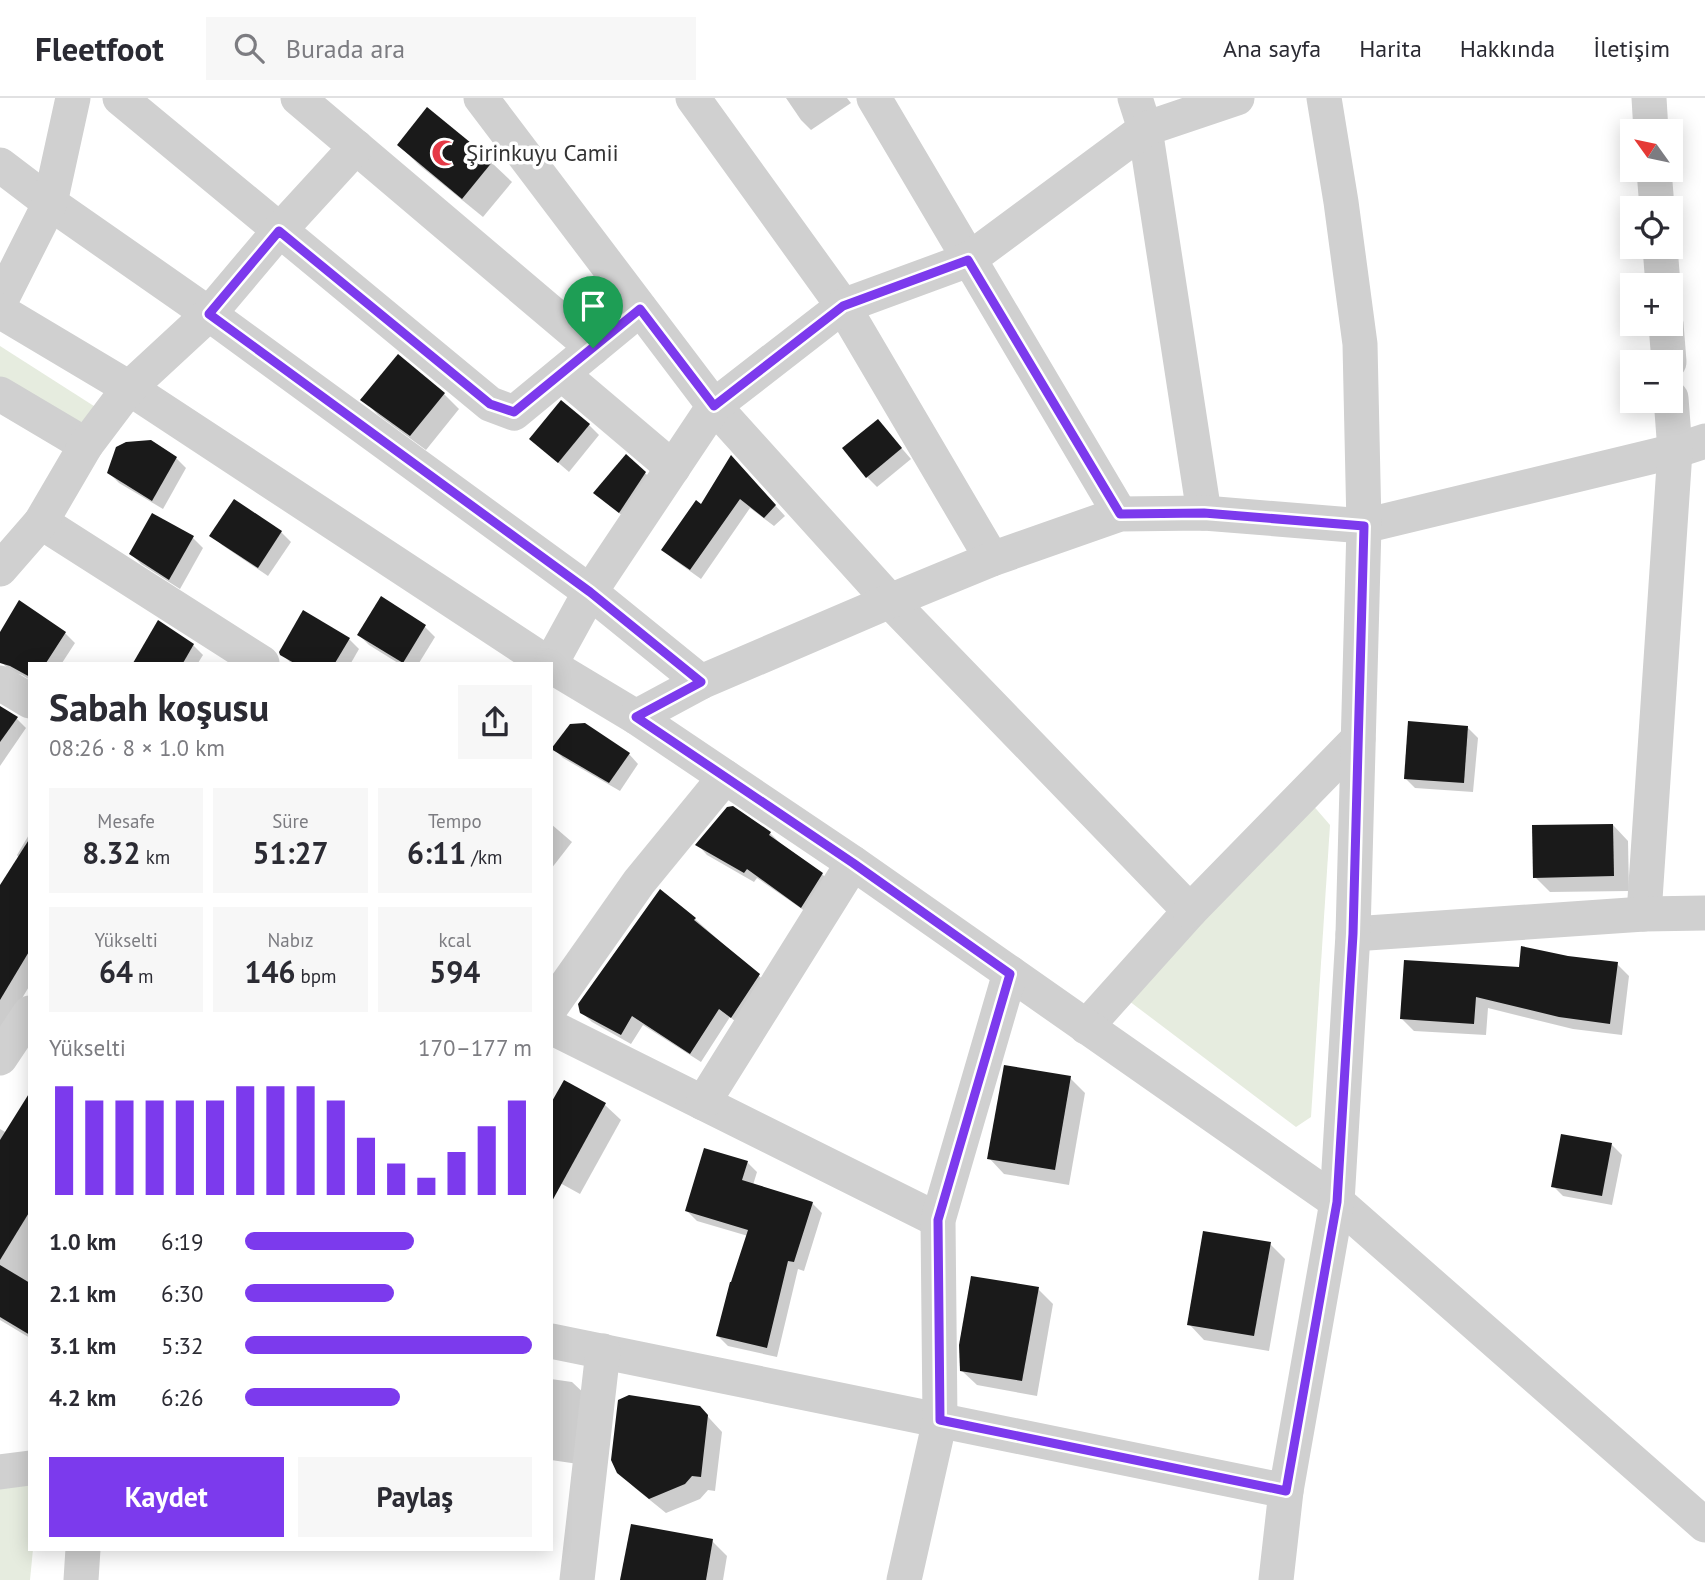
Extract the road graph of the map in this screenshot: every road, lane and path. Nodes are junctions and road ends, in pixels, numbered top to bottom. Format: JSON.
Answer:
{"nodes":[{"id":1,"x":72,"y":98,"type":"edge"},
{"id":2,"x":120,"y":98,"type":"edge"},
{"id":3,"x":298,"y":98,"type":"edge"},
{"id":4,"x":481,"y":98,"type":"edge"},
{"id":5,"x":693,"y":98,"type":"edge"},
{"id":6,"x":1237,"y":98,"type":"edge"},
{"id":7,"x":1324,"y":98,"type":"edge"},
{"id":8,"x":1649,"y":98,"type":"edge"},
{"id":9,"x":882,"y":101,"type":"edge"},
{"id":10,"x":1140,"y":114,"type":"edge"},
{"id":11,"x":1650,"y":119,"type":"edge"},
{"id":12,"x":356,"y":147,"type":"junction"},
{"id":13,"x":0,"y":164,"type":"edge"},
{"id":14,"x":50,"y":204,"type":"junction"},
{"id":15,"x":279,"y":231,"type":"junction"},
{"id":16,"x":968,"y":260,"type":"junction"},
{"id":17,"x":0,"y":302,"type":"edge"},
{"id":18,"x":843,"y":306,"type":"junction"},
{"id":19,"x":640,"y":309,"type":"junction"},
{"id":20,"x":0,"y":311,"type":"edge"},
{"id":21,"x":209,"y":314,"type":"junction"},
{"id":22,"x":593,"y":348,"type":"junction"},
{"id":23,"x":562,"y":374,"type":"junction"},
{"id":24,"x":129,"y":388,"type":"junction"},
{"id":25,"x":0,"y":394,"type":"edge"},
{"id":26,"x":714,"y":406,"type":"junction"},
{"id":27,"x":1677,"y":413,"type":"edge"},
{"id":28,"x":86,"y":445,"type":"junction"},
{"id":29,"x":1690,"y":446,"type":"edge"},
{"id":30,"x":673,"y":468,"type":"junction"},
{"id":31,"x":1204,"y":513,"type":"junction"},
{"id":32,"x":1120,"y":514,"type":"junction"},
{"id":33,"x":41,"y":522,"type":"junction"},
{"id":34,"x":1364,"y":526,"type":"junction"},
{"id":35,"x":992,"y":559,"type":"junction"},
{"id":36,"x":0,"y":569,"type":"edge"},
{"id":37,"x":590,"y":592,"type":"junction"},
{"id":38,"x":890,"y":601,"type":"junction"},
{"id":39,"x":260,"y":662,"type":"edge"},
{"id":40,"x":547,"y":662,"type":"edge"},
{"id":41,"x":551,"y":662,"type":"edge"},
{"id":42,"x":553,"y":666,"type":"edge"},
{"id":43,"x":701,"y":682,"type":"junction"},
{"id":44,"x":0,"y":683,"type":"edge"},
{"id":45,"x":28,"y":700,"type":"edge"},
{"id":46,"x":636,"y":717,"type":"junction"},
{"id":47,"x":1358,"y":738,"type":"junction"},
{"id":48,"x":725,"y":777,"type":"junction"},
{"id":49,"x":853,"y":863,"type":"junction"},
{"id":50,"x":1190,"y":911,"type":"junction"},
{"id":51,"x":1705,"y":913,"type":"edge"},
{"id":52,"x":1644,"y":914,"type":"junction"},
{"id":53,"x":1353,"y":934,"type":"junction"},
{"id":54,"x":1010,"y":974,"type":"junction"},
{"id":55,"x":553,"y":1004,"type":"edge"},
{"id":56,"x":28,"y":1016,"type":"edge"},
{"id":57,"x":1086,"y":1027,"type":"junction"},
{"id":58,"x":553,"y":1028,"type":"edge"},
{"id":59,"x":0,"y":1058,"type":"edge"},
{"id":60,"x":702,"y":1103,"type":"junction"},
{"id":61,"x":1337,"y":1202,"type":"junction"},
{"id":62,"x":938,"y":1220,"type":"junction"},
{"id":63,"x":553,"y":1341,"type":"edge"},
{"id":64,"x":603,"y":1352,"type":"junction"},
{"id":65,"x":940,"y":1420,"type":"junction"},
{"id":66,"x":28,"y":1468,"type":"edge"},
{"id":67,"x":0,"y":1472,"type":"edge"},
{"id":68,"x":1286,"y":1491,"type":"junction"},
{"id":69,"x":1705,"y":1525,"type":"edge"},
{"id":70,"x":83,"y":1551,"type":"edge"},
{"id":71,"x":81,"y":1580,"type":"edge"},
{"id":72,"x":577,"y":1580,"type":"edge"},
{"id":73,"x":904,"y":1580,"type":"edge"},
{"id":74,"x":1276,"y":1580,"type":"edge"}],
"edges":[{"from":1,"to":14,"type":"street"},
{"from":2,"to":15,"type":"street"},
{"from":3,"to":12,"type":"street"},
{"from":4,"to":19,"type":"street"},
{"from":5,"to":18,"type":"street"},
{"from":6,"to":10,"type":"street"},
{"from":7,"to":34,"type":"street"},
{"from":8,"to":11,"type":"street"},
{"from":9,"to":16,"type":"street"},
{"from":10,"to":16,"type":"street"},
{"from":10,"to":31,"type":"street"},
{"from":12,"to":15,"type":"street"},
{"from":12,"to":22,"type":"street"},
{"from":13,"to":14,"type":"street"},
{"from":14,"to":17,"type":"street"},
{"from":14,"to":21,"type":"street"},
{"from":15,"to":21,"type":"street"},
{"from":15,"to":23,"type":"street"},
{"from":16,"to":18,"type":"street"},
{"from":16,"to":32,"type":"street"},
{"from":18,"to":26,"type":"street"},
{"from":18,"to":35,"type":"street"},
{"from":19,"to":22,"type":"street"},
{"from":19,"to":26,"type":"street"},
{"from":20,"to":24,"type":"street"},
{"from":21,"to":24,"type":"street"},
{"from":21,"to":37,"type":"street"},
{"from":22,"to":23,"type":"street"},
{"from":23,"to":30,"type":"street"},
{"from":24,"to":28,"type":"street"},
{"from":24,"to":40,"type":"street"},
{"from":25,"to":28,"type":"street"},
{"from":26,"to":30,"type":"street"},
{"from":26,"to":38,"type":"street"},
{"from":27,"to":29,"type":"street"},
{"from":28,"to":33,"type":"street"},
{"from":29,"to":34,"type":"street"},
{"from":29,"to":52,"type":"street"},
{"from":30,"to":37,"type":"street"},
{"from":31,"to":32,"type":"street"},
{"from":31,"to":34,"type":"street"},
{"from":32,"to":35,"type":"street"},
{"from":33,"to":36,"type":"street"},
{"from":33,"to":39,"type":"street"},
{"from":34,"to":47,"type":"street"},
{"from":35,"to":38,"type":"street"},
{"from":37,"to":41,"type":"street"},
{"from":37,"to":43,"type":"street"},
{"from":38,"to":43,"type":"street"},
{"from":38,"to":50,"type":"street"},
{"from":42,"to":46,"type":"street"},
{"from":43,"to":46,"type":"street"},
{"from":44,"to":45,"type":"street"},
{"from":46,"to":48,"type":"street"},
{"from":47,"to":50,"type":"street"},
{"from":47,"to":53,"type":"street"},
{"from":48,"to":49,"type":"street"},
{"from":48,"to":55,"type":"street"},
{"from":49,"to":54,"type":"street"},
{"from":49,"to":60,"type":"street"},
{"from":50,"to":57,"type":"street"},
{"from":51,"to":52,"type":"street"},
{"from":52,"to":53,"type":"street"},
{"from":53,"to":61,"type":"street"},
{"from":54,"to":57,"type":"street"},
{"from":54,"to":62,"type":"street"},
{"from":56,"to":59,"type":"street"},
{"from":57,"to":61,"type":"street"},
{"from":58,"to":60,"type":"street"},
{"from":60,"to":62,"type":"street"},
{"from":61,"to":68,"type":"street"},
{"from":61,"to":69,"type":"street"},
{"from":62,"to":65,"type":"street"},
{"from":63,"to":64,"type":"street"},
{"from":64,"to":65,"type":"street"},
{"from":64,"to":72,"type":"street"},
{"from":65,"to":68,"type":"street"},
{"from":65,"to":73,"type":"street"},
{"from":66,"to":67,"type":"street"},
{"from":68,"to":74,"type":"street"},
{"from":70,"to":71,"type":"street"}]}
